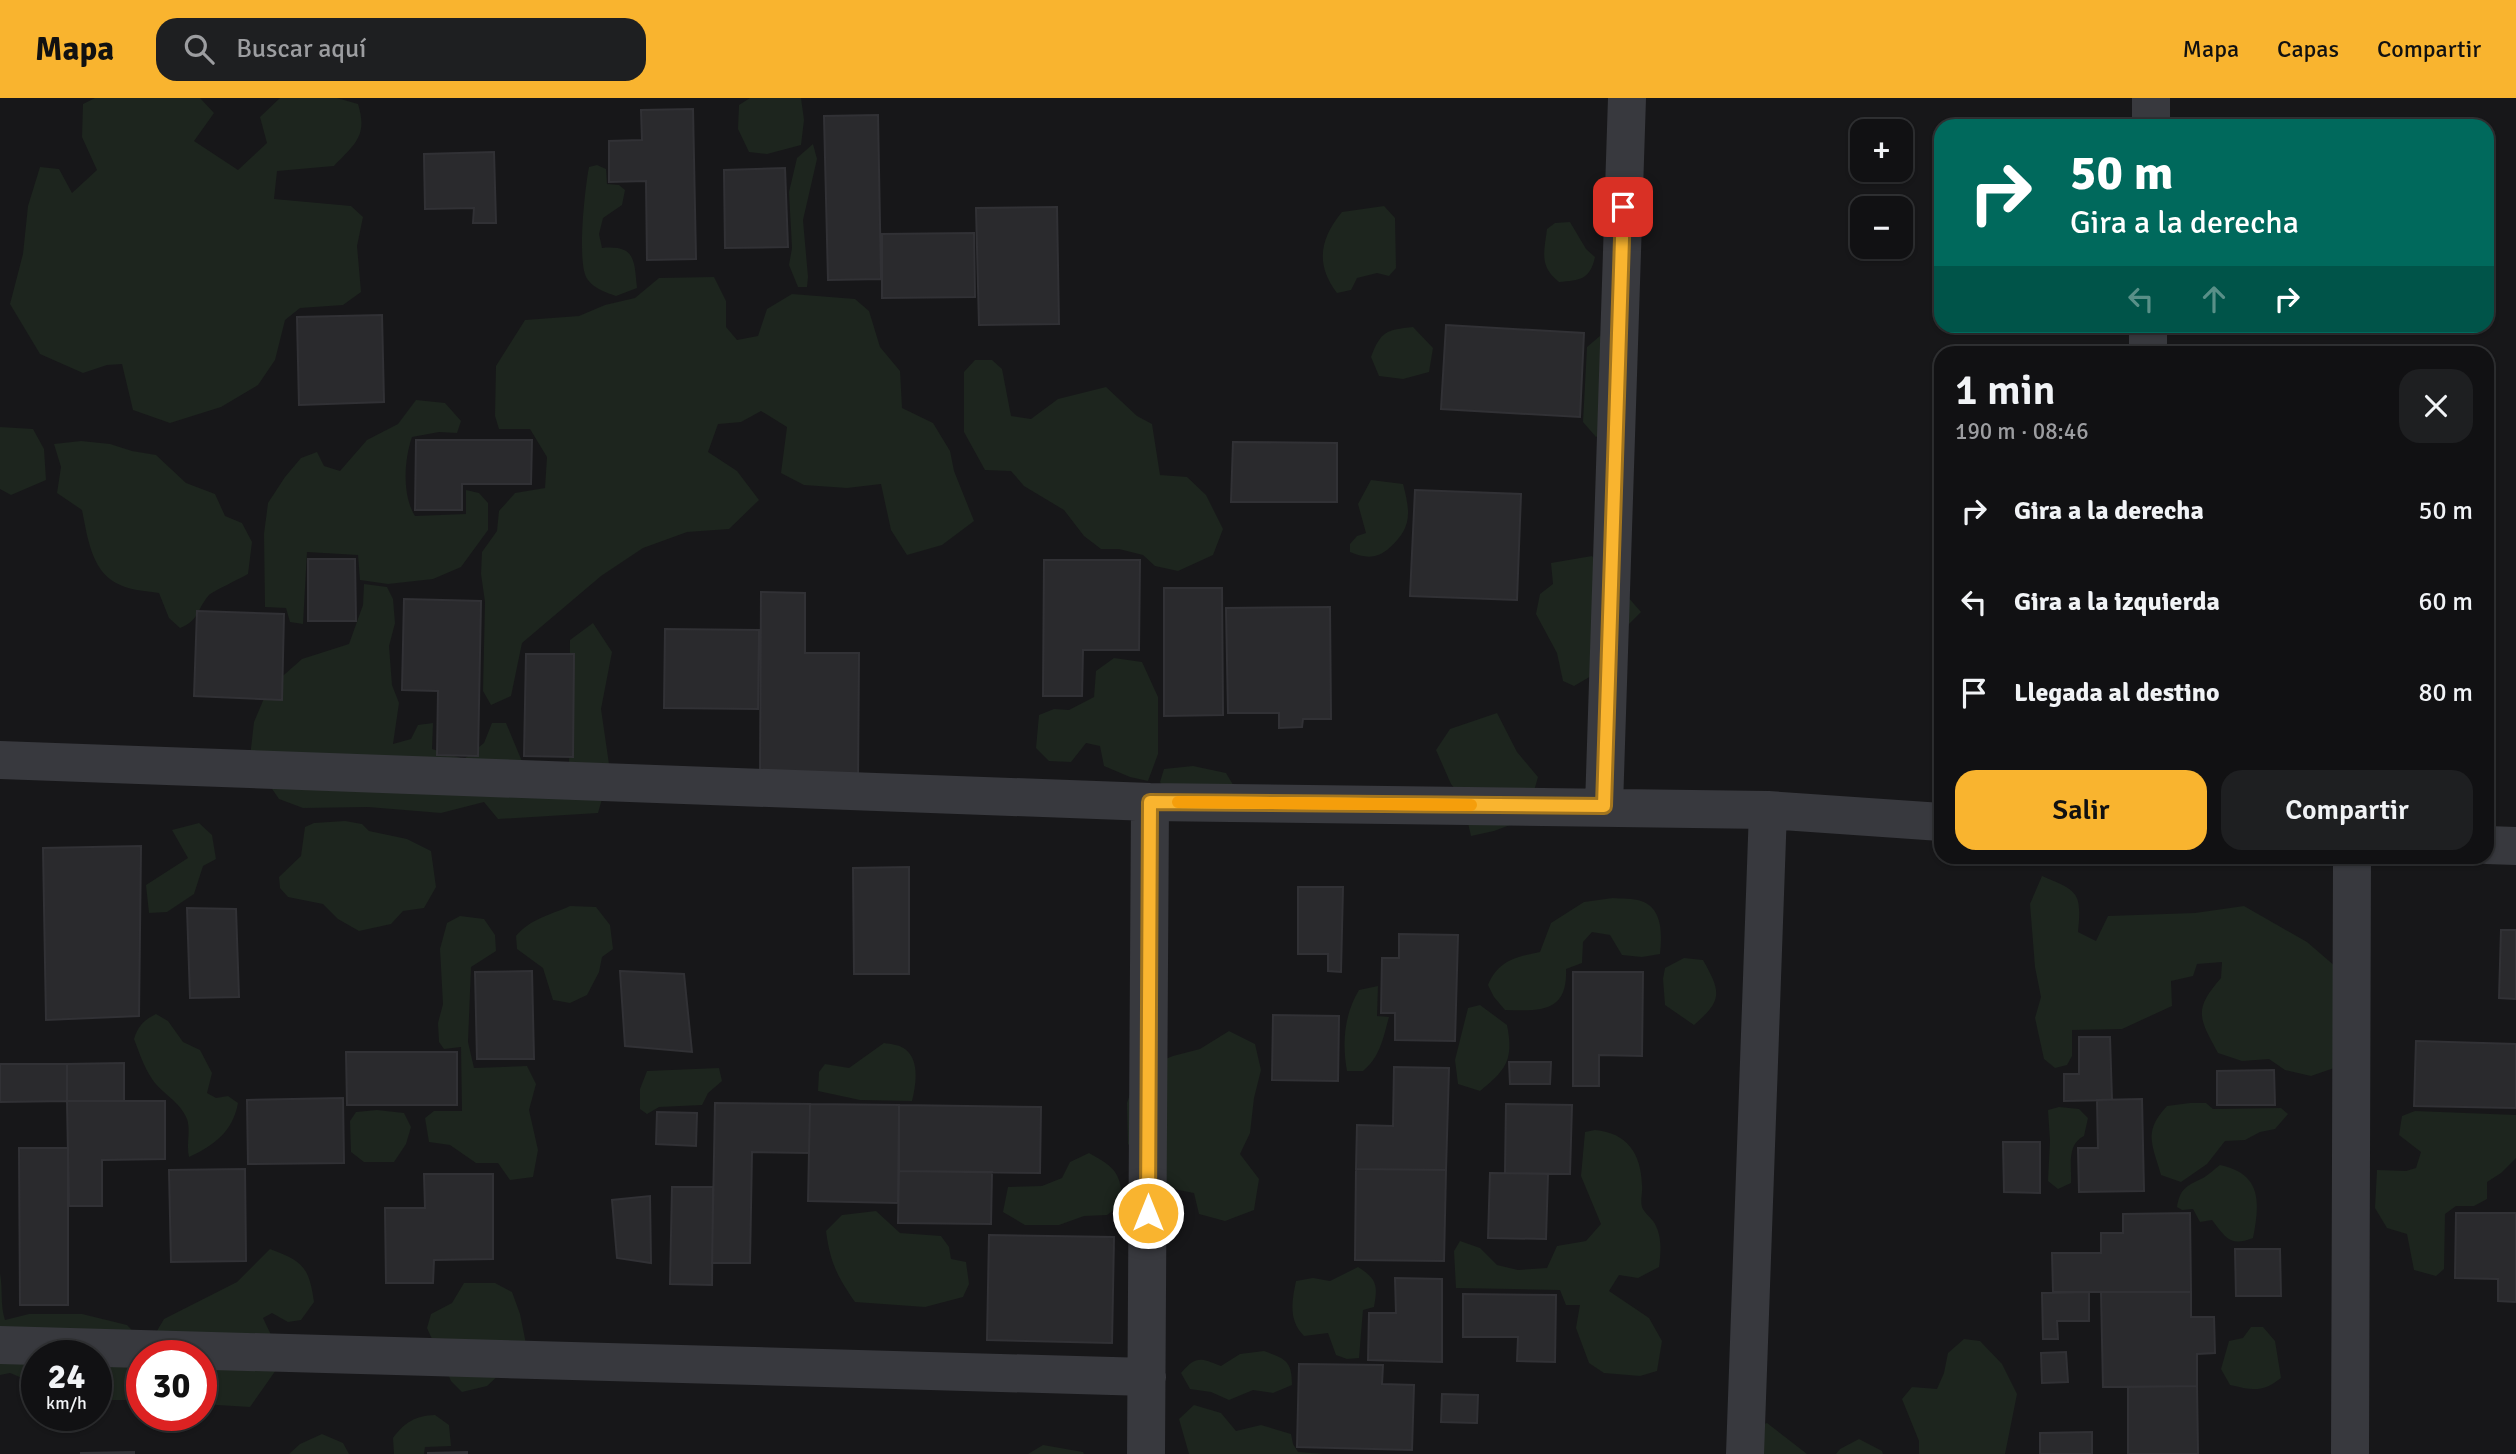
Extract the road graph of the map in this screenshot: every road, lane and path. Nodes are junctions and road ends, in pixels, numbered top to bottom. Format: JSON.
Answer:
{"nodes":[{"id":1,"x":1627,"y":98,"type":"edge"},
{"id":2,"x":2151,"y":98,"type":"edge"},
{"id":3,"x":2151,"y":119,"type":"edge"},
{"id":4,"x":0,"y":760,"type":"edge"},
{"id":5,"x":1150,"y":802,"type":"junction"},
{"id":6,"x":1604,"y":806,"type":"junction"},
{"id":7,"x":1768,"y":810,"type":"junction"},
{"id":8,"x":1934,"y":822,"type":"edge"},
{"id":9,"x":2494,"y":845,"type":"edge"},
{"id":10,"x":2516,"y":846,"type":"edge"},
{"id":11,"x":2352,"y":864,"type":"edge"},
{"id":12,"x":0,"y":1345,"type":"edge"},
{"id":13,"x":1147,"y":1377,"type":"junction"},
{"id":14,"x":1146,"y":1454,"type":"edge"},
{"id":15,"x":1745,"y":1454,"type":"edge"},
{"id":16,"x":2350,"y":1454,"type":"edge"}],
"edges":[{"from":1,"to":6,"type":"street"},
{"from":2,"to":3,"type":"street"},
{"from":4,"to":5,"type":"street"},
{"from":5,"to":6,"type":"street"},
{"from":5,"to":13,"type":"street"},
{"from":6,"to":7,"type":"street"},
{"from":7,"to":8,"type":"street"},
{"from":7,"to":15,"type":"street"},
{"from":9,"to":10,"type":"street"},
{"from":11,"to":16,"type":"street"},
{"from":12,"to":13,"type":"street"},
{"from":13,"to":14,"type":"street"}]}
